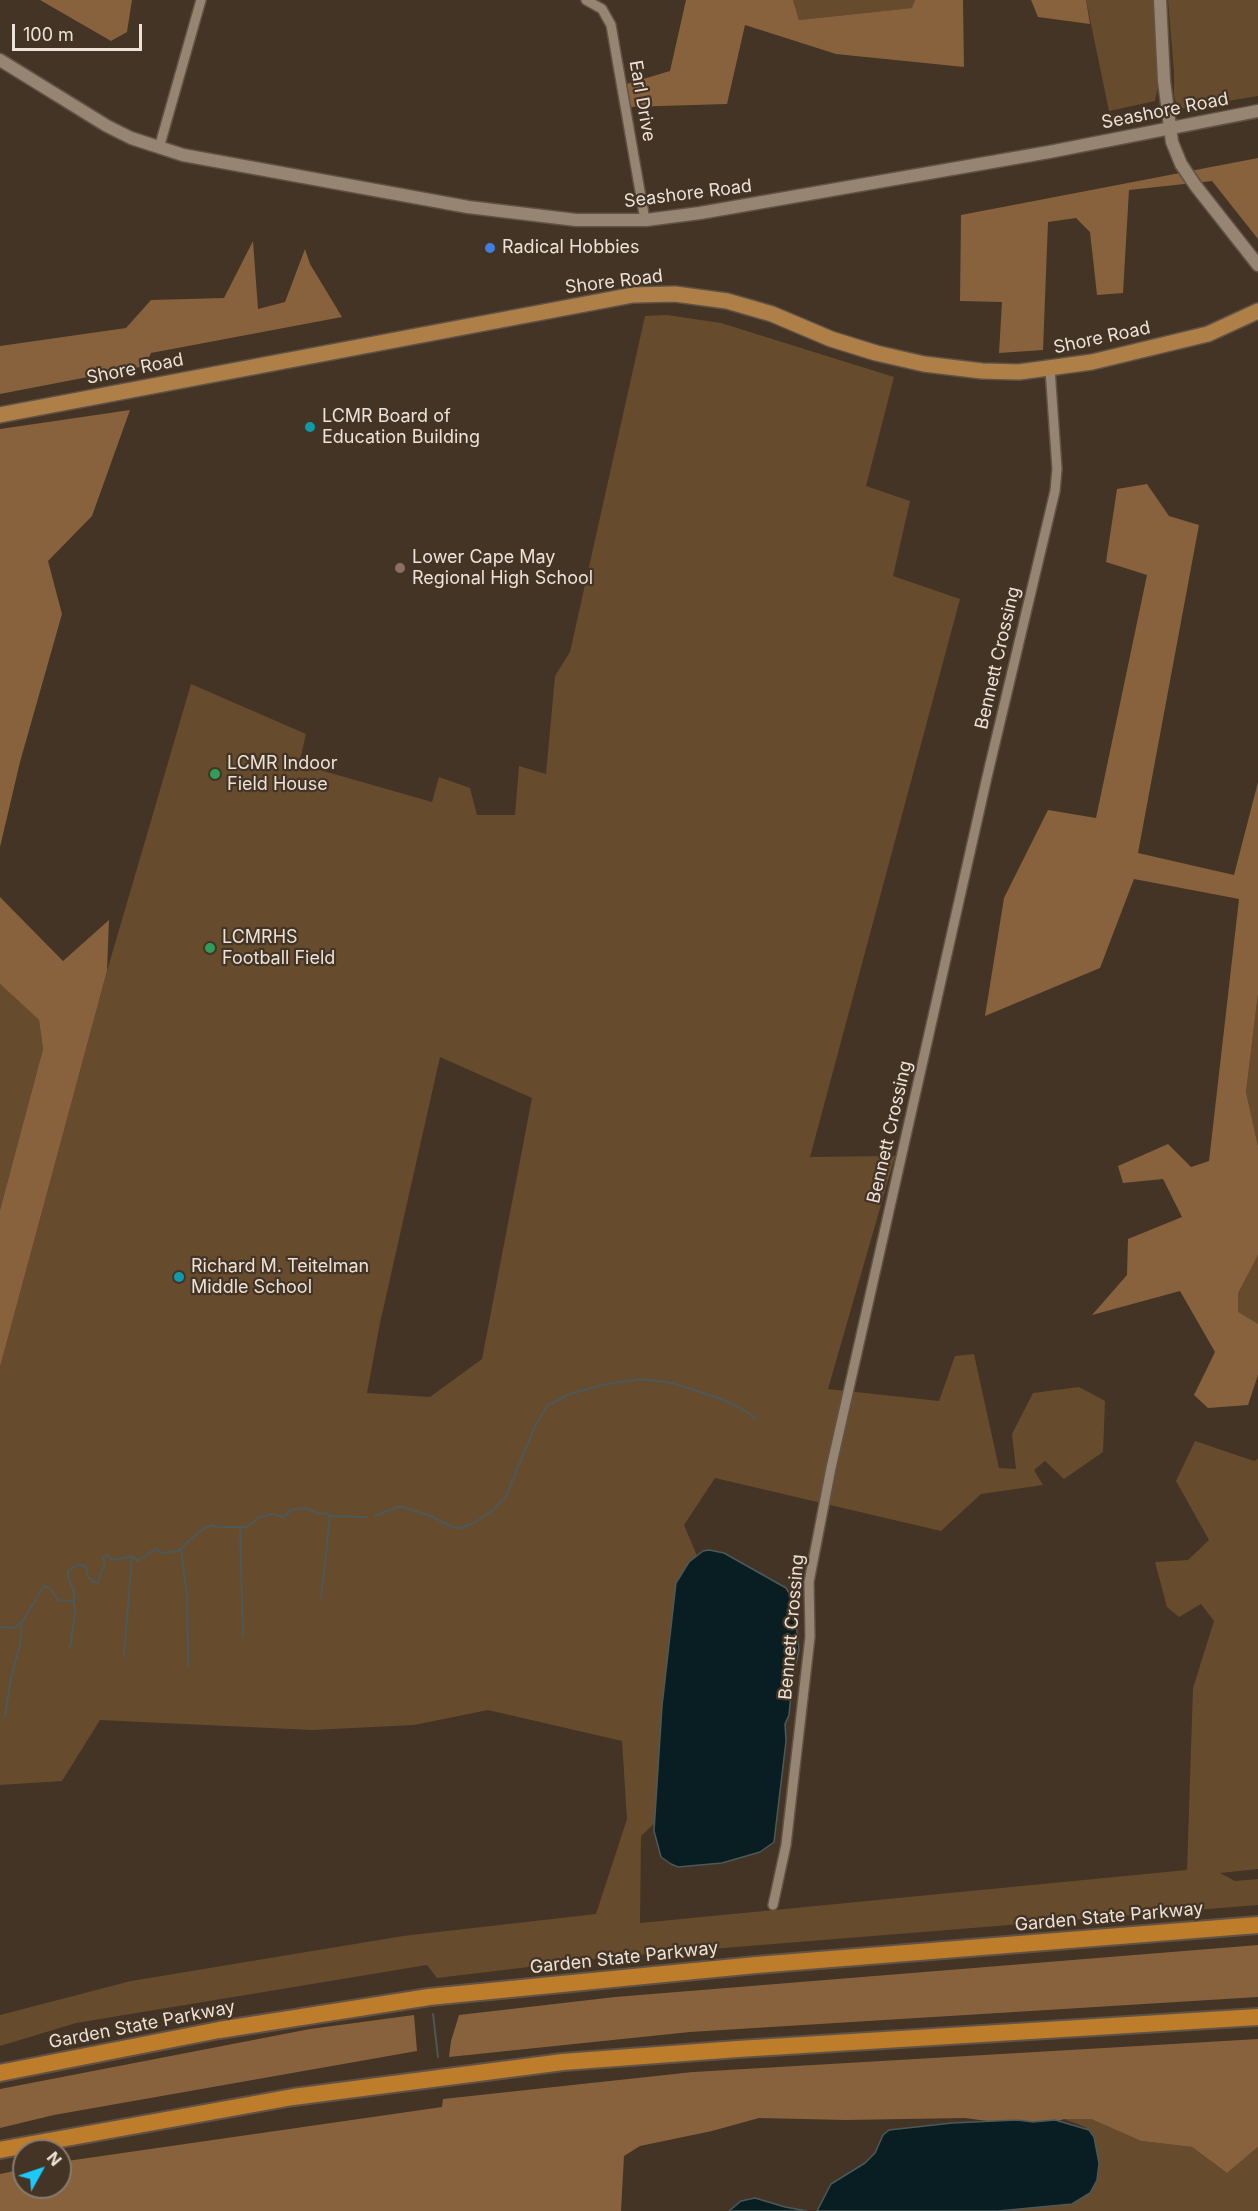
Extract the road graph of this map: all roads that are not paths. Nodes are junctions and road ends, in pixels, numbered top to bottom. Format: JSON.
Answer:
{"nodes":[{"id":1,"x":201,"y":0,"type":"edge"},
{"id":2,"x":586,"y":0,"type":"edge"},
{"id":3,"x":1160,"y":0,"type":"edge"},
{"id":4,"x":0,"y":60,"type":"edge"},
{"id":5,"x":1258,"y":111,"type":"edge"},
{"id":6,"x":1169,"y":128,"type":"junction"},
{"id":7,"x":159,"y":148,"type":"junction"},
{"id":8,"x":645,"y":220,"type":"junction"},
{"id":9,"x":1258,"y":265,"type":"edge"},
{"id":10,"x":1258,"y":311,"type":"edge"},
{"id":11,"x":1050,"y":369,"type":"junction"},
{"id":12,"x":0,"y":415,"type":"edge"},
{"id":13,"x":773,"y":1905,"type":"dead end"},
{"id":14,"x":1258,"y":1925,"type":"edge"},
{"id":15,"x":1258,"y":2017,"type":"edge"},
{"id":16,"x":0,"y":2073,"type":"edge"},
{"id":17,"x":0,"y":2150,"type":"edge"}],
"edges":[{"from":1,"to":7,"type":"street"},
{"from":2,"to":8,"type":"street","name":"Earl Drive"},
{"from":3,"to":6,"type":"street"},
{"from":4,"to":7,"type":"street","name":"Seashore Road"},
{"from":5,"to":6,"type":"street","name":"Seashore Road"},
{"from":6,"to":8,"type":"street","name":"Seashore Road"},
{"from":6,"to":9,"type":"street"},
{"from":7,"to":8,"type":"street","name":"Seashore Road"},
{"from":10,"to":11,"type":"main road","name":"Shore Road"},
{"from":11,"to":12,"type":"main road","name":"Shore Road"},
{"from":11,"to":13,"type":"street","name":"Bennett Crossing"},
{"from":14,"to":16,"type":"highway","name":"Garden State Parkway"},
{"from":15,"to":17,"type":"highway"}]}
